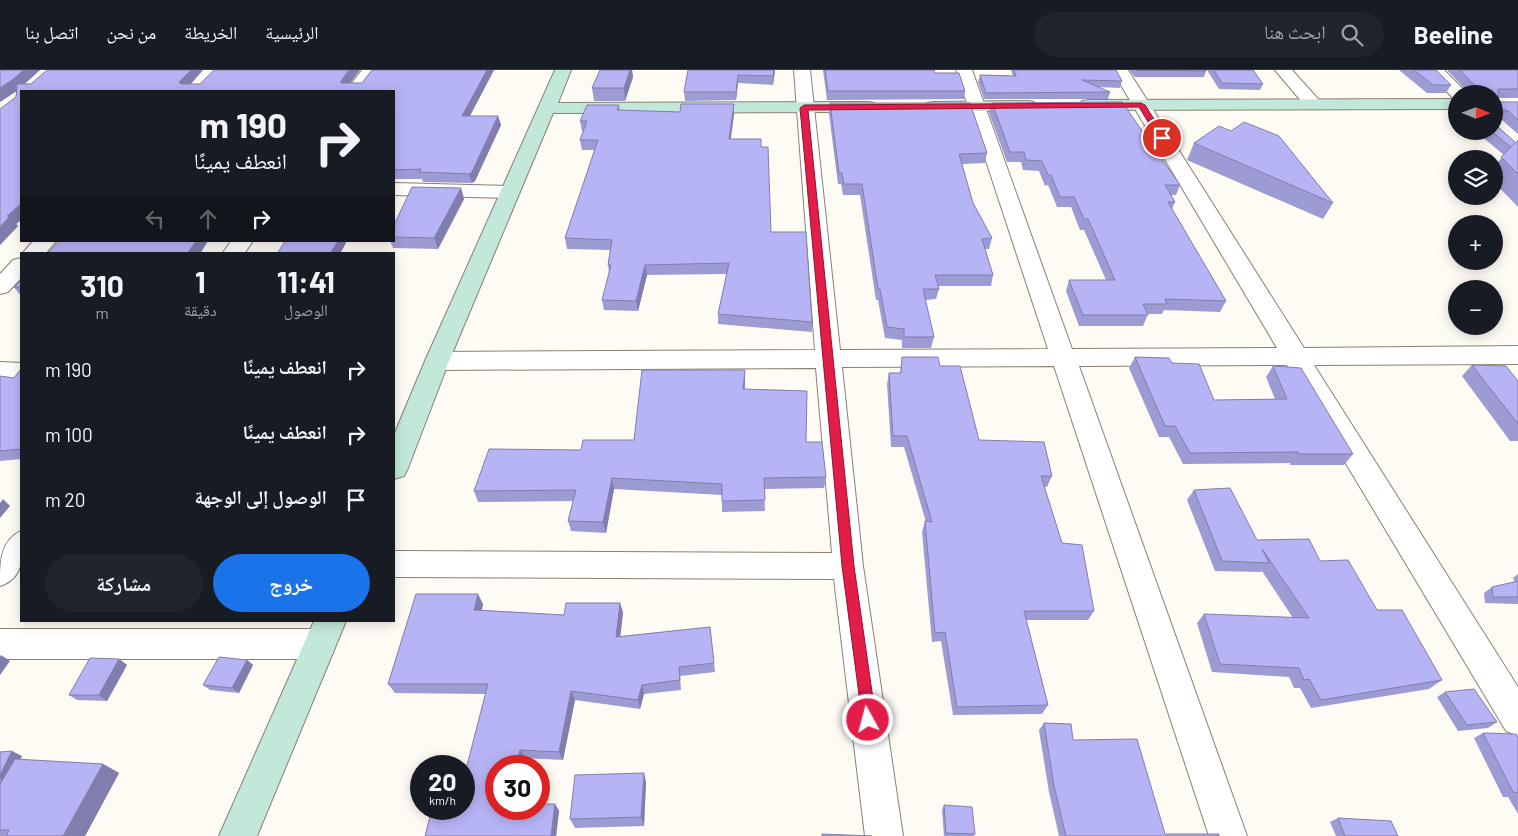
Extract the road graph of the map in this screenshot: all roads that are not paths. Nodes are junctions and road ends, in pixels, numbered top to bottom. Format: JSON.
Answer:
{"nodes":[{"id":1,"x":371,"y":70,"type":"edge"},
{"id":2,"x":563,"y":70,"type":"edge"},
{"id":3,"x":802,"y":70,"type":"edge"},
{"id":4,"x":964,"y":70,"type":"edge"},
{"id":5,"x":1120,"y":70,"type":"edge"},
{"id":6,"x":1283,"y":70,"type":"edge"},
{"id":7,"x":1434,"y":70,"type":"edge"},
{"id":8,"x":1450,"y":85,"type":"edge"},
{"id":9,"x":356,"y":90,"type":"edge"},
{"id":10,"x":1313,"y":104,"type":"junction"},
{"id":11,"x":1448,"y":104,"type":"edge"},
{"id":12,"x":1141,"y":105,"type":"junction"},
{"id":13,"x":1044,"y":106,"type":"edge"},
{"id":14,"x":1073,"y":106,"type":"edge"},
{"id":15,"x":881,"y":107,"type":"edge"},
{"id":16,"x":919,"y":107,"type":"edge"},
{"id":17,"x":976,"y":107,"type":"junction"},
{"id":18,"x":547,"y":108,"type":"junction"},
{"id":19,"x":804,"y":108,"type":"junction"},
{"id":20,"x":395,"y":189,"type":"edge"},
{"id":21,"x":509,"y":192,"type":"junction"},
{"id":22,"x":44,"y":242,"type":"edge"},
{"id":23,"x":35,"y":252,"type":"edge"},
{"id":24,"x":20,"y":266,"type":"edge"},
{"id":25,"x":0,"y":286,"type":"edge"},
{"id":26,"x":1518,"y":355,"type":"edge"},
{"id":27,"x":1063,"y":356,"type":"junction"},
{"id":28,"x":1296,"y":356,"type":"junction"},
{"id":29,"x":829,"y":358,"type":"junction"},
{"id":30,"x":437,"y":361,"type":"junction"},
{"id":31,"x":0,"y":371,"type":"edge"},
{"id":32,"x":20,"y":372,"type":"edge"},
{"id":33,"x":395,"y":466,"type":"edge"},
{"id":34,"x":20,"y":545,"type":"edge"},
{"id":35,"x":395,"y":564,"type":"edge"},
{"id":36,"x":848,"y":566,"type":"junction"},
{"id":37,"x":0,"y":573,"type":"edge"},
{"id":38,"x":325,"y":632,"type":"edge"},
{"id":39,"x":0,"y":644,"type":"edge"},
{"id":40,"x":1518,"y":719,"type":"edge"},
{"id":41,"x":238,"y":836,"type":"edge"},
{"id":42,"x":884,"y":836,"type":"edge"},
{"id":43,"x":1228,"y":836,"type":"edge"}],
"edges":[{"from":1,"to":9,"type":"street"},
{"from":2,"to":18,"type":"street"},
{"from":3,"to":19,"type":"street"},
{"from":4,"to":17,"type":"street"},
{"from":5,"to":12,"type":"street"},
{"from":6,"to":10,"type":"street"},
{"from":7,"to":8,"type":"street"},
{"from":10,"to":11,"type":"street"},
{"from":10,"to":12,"type":"street"},
{"from":12,"to":14,"type":"street"},
{"from":12,"to":28,"type":"street"},
{"from":13,"to":17,"type":"street"},
{"from":15,"to":19,"type":"street"},
{"from":16,"to":17,"type":"street"},
{"from":17,"to":27,"type":"street"},
{"from":18,"to":19,"type":"street"},
{"from":18,"to":21,"type":"street"},
{"from":19,"to":29,"type":"street"},
{"from":20,"to":21,"type":"street"},
{"from":21,"to":30,"type":"street"},
{"from":22,"to":23,"type":"street"},
{"from":24,"to":25,"type":"street"},
{"from":26,"to":28,"type":"street"},
{"from":27,"to":28,"type":"street"},
{"from":27,"to":29,"type":"street"},
{"from":27,"to":43,"type":"street"},
{"from":28,"to":40,"type":"street"},
{"from":29,"to":30,"type":"street"},
{"from":29,"to":36,"type":"street"},
{"from":30,"to":33,"type":"street"},
{"from":31,"to":32,"type":"street"},
{"from":34,"to":37,"type":"street"},
{"from":35,"to":36,"type":"street"},
{"from":36,"to":42,"type":"street"},
{"from":38,"to":39,"type":"street"},
{"from":38,"to":41,"type":"street"}]}
